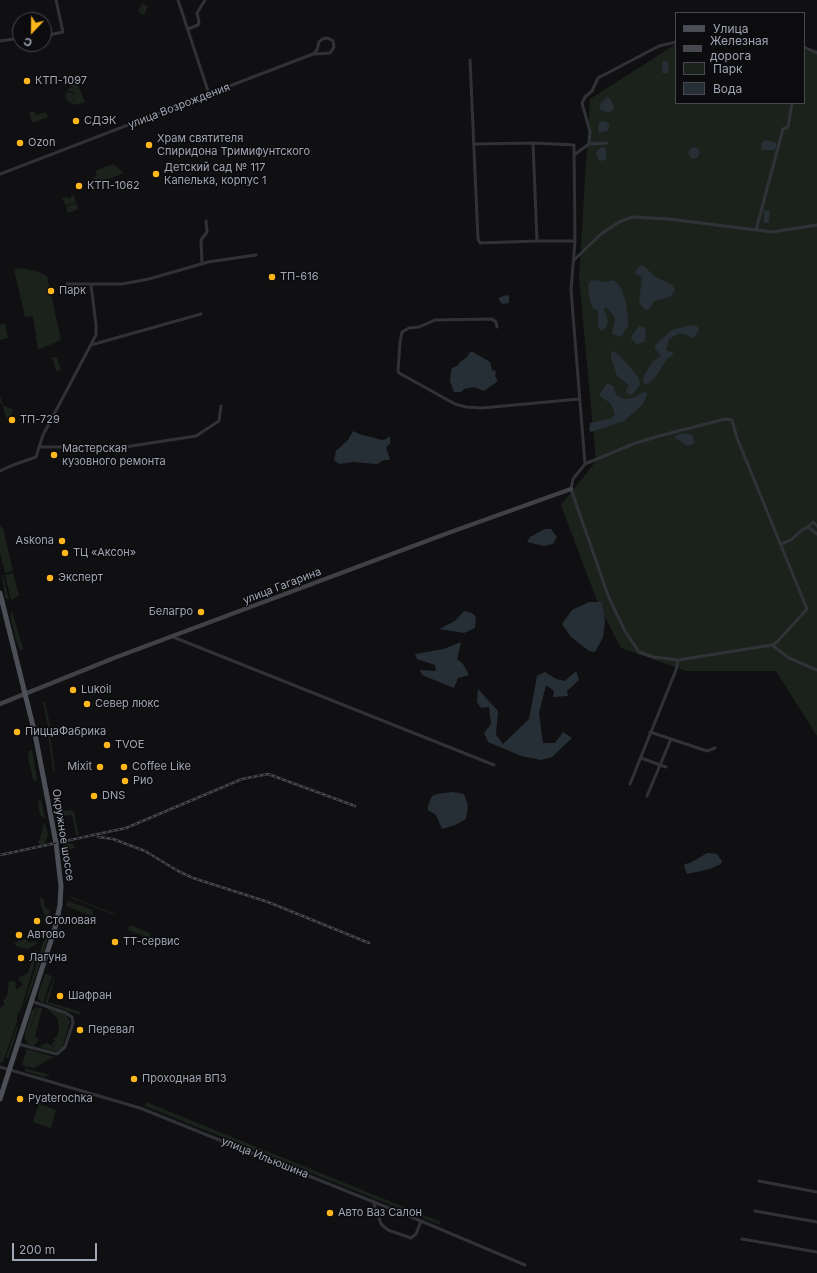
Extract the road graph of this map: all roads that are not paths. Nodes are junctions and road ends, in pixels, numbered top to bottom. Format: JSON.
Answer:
{"nodes":[{"id":1,"x":56,"y":0,"type":"edge"},
{"id":2,"x":178,"y":0,"type":"edge"},
{"id":3,"x":205,"y":0,"type":"edge"},
{"id":4,"x":188,"y":29,"type":"junction"},
{"id":5,"x":52,"y":34,"type":"edge"},
{"id":6,"x":12,"y":39,"type":"edge"},
{"id":7,"x":0,"y":41,"type":"edge"},
{"id":8,"x":675,"y":42,"type":"edge"},
{"id":9,"x":805,"y":47,"type":"edge"},
{"id":10,"x":817,"y":53,"type":"edge"},
{"id":11,"x":312,"y":54,"type":"junction"},
{"id":12,"x":470,"y":60,"type":"dead end"},
{"id":13,"x":209,"y":94,"type":"junction"},
{"id":14,"x":792,"y":104,"type":"edge"},
{"id":15,"x":533,"y":143,"type":"junction"},
{"id":16,"x":607,"y":143,"type":"dead end"},
{"id":17,"x":475,"y":144,"type":"junction"},
{"id":18,"x":590,"y":144,"type":"junction"},
{"id":19,"x":574,"y":155,"type":"junction"},
{"id":20,"x":0,"y":174,"type":"edge"},
{"id":21,"x":206,"y":221,"type":"dead end"},
{"id":22,"x":817,"y":226,"type":"edge"},
{"id":23,"x":756,"y":230,"type":"junction"},
{"id":24,"x":537,"y":241,"type":"junction"},
{"id":25,"x":575,"y":241,"type":"junction"},
{"id":26,"x":256,"y":255,"type":"dead end"},
{"id":27,"x":574,"y":260,"type":"junction"},
{"id":28,"x":202,"y":263,"type":"junction"},
{"id":29,"x":67,"y":284,"type":"dead end"},
{"id":30,"x":91,"y":285,"type":"junction"},
{"id":31,"x":201,"y":314,"type":"dead end"},
{"id":32,"x":497,"y":327,"type":"dead end"},
{"id":33,"x":91,"y":345,"type":"junction"},
{"id":34,"x":579,"y":399,"type":"junction"},
{"id":35,"x":221,"y":406,"type":"dead end"},
{"id":36,"x":39,"y":447,"type":"junction"},
{"id":37,"x":585,"y":464,"type":"junction"},
{"id":38,"x":0,"y":471,"type":"edge"},
{"id":39,"x":571,"y":489,"type":"junction"},
{"id":40,"x":817,"y":526,"type":"edge"},
{"id":41,"x":808,"y":527,"type":"junction"},
{"id":42,"x":817,"y":534,"type":"edge"},
{"id":43,"x":781,"y":544,"type":"junction"},
{"id":44,"x":0,"y":593,"type":"edge"},
{"id":45,"x":1,"y":604,"type":"edge"},
{"id":46,"x":2,"y":615,"type":"edge"},
{"id":47,"x":173,"y":637,"type":"junction"},
{"id":48,"x":772,"y":645,"type":"junction"},
{"id":49,"x":678,"y":660,"type":"junction"},
{"id":50,"x":817,"y":670,"type":"edge"},
{"id":51,"x":27,"y":694,"type":"junction"},
{"id":52,"x":0,"y":704,"type":"edge"},
{"id":53,"x":650,"y":732,"type":"junction"},
{"id":54,"x":671,"y":739,"type":"junction"},
{"id":55,"x":715,"y":748,"type":"dead end"},
{"id":56,"x":641,"y":758,"type":"junction"},
{"id":57,"x":494,"y":765,"type":"dead end"},
{"id":58,"x":660,"y":765,"type":"junction"},
{"id":59,"x":666,"y":767,"type":"dead end"},
{"id":60,"x":630,"y":784,"type":"dead end"},
{"id":61,"x":647,"y":796,"type":"dead end"},
{"id":62,"x":31,"y":1002,"type":"junction"},
{"id":63,"x":18,"y":1044,"type":"junction"},
{"id":64,"x":0,"y":1067,"type":"edge"},
{"id":65,"x":9,"y":1070,"type":"junction"},
{"id":66,"x":1,"y":1090,"type":"edge"},
{"id":67,"x":0,"y":1099,"type":"edge"},
{"id":68,"x":759,"y":1181,"type":"dead end"},
{"id":69,"x":817,"y":1192,"type":"edge"},
{"id":70,"x":373,"y":1202,"type":"junction"},
{"id":71,"x":755,"y":1211,"type":"dead end"},
{"id":72,"x":422,"y":1221,"type":"junction"},
{"id":73,"x":817,"y":1222,"type":"edge"},
{"id":74,"x":742,"y":1239,"type":"dead end"},
{"id":75,"x":817,"y":1252,"type":"edge"},
{"id":76,"x":525,"y":1265,"type":"dead end"}],
"edges":[{"from":1,"to":5,"type":"street"},
{"from":2,"to":4,"type":"street"},
{"from":3,"to":4,"type":"street"},
{"from":4,"to":13,"type":"street"},
{"from":6,"to":7,"type":"street"},
{"from":8,"to":18,"type":"street"},
{"from":9,"to":10,"type":"street"},
{"from":11,"to":11,"type":"street","name":"улица Возрождения"},
{"from":11,"to":13,"type":"street","name":"улица Возрождения"},
{"from":12,"to":17,"type":"street"},
{"from":13,"to":20,"type":"street","name":"улица Возрождения"},
{"from":14,"to":23,"type":"street"},
{"from":15,"to":17,"type":"street"},
{"from":15,"to":19,"type":"street"},
{"from":15,"to":24,"type":"street"},
{"from":16,"to":18,"type":"street"},
{"from":17,"to":24,"type":"street"},
{"from":18,"to":19,"type":"street"},
{"from":19,"to":25,"type":"street"},
{"from":21,"to":28,"type":"street"},
{"from":22,"to":23,"type":"street"},
{"from":23,"to":27,"type":"street"},
{"from":24,"to":25,"type":"street"},
{"from":25,"to":27,"type":"street"},
{"from":26,"to":28,"type":"street"},
{"from":27,"to":34,"type":"street"},
{"from":28,"to":30,"type":"street"},
{"from":29,"to":30,"type":"street"},
{"from":30,"to":33,"type":"street"},
{"from":31,"to":33,"type":"street"},
{"from":32,"to":34,"type":"street"},
{"from":33,"to":36,"type":"street"},
{"from":34,"to":37,"type":"street"},
{"from":35,"to":36,"type":"street"},
{"from":36,"to":38,"type":"street"},
{"from":37,"to":39,"type":"street"},
{"from":37,"to":43,"type":"street"},
{"from":39,"to":47,"type":"street","name":"улица Гагарина"},
{"from":39,"to":49,"type":"street"},
{"from":40,"to":41,"type":"street"},
{"from":41,"to":42,"type":"street"},
{"from":41,"to":43,"type":"street"},
{"from":43,"to":48,"type":"street"},
{"from":44,"to":45,"type":"main road","name":"Окружное шоссе"},
{"from":45,"to":46,"type":"main road","name":"Окружное шоссе"},
{"from":46,"to":51,"type":"main road","name":"Окружное шоссе"},
{"from":47,"to":51,"type":"street","name":"улица Гагарина"},
{"from":47,"to":57,"type":"street"},
{"from":48,"to":49,"type":"street"},
{"from":48,"to":50,"type":"street"},
{"from":49,"to":53,"type":"street"},
{"from":51,"to":52,"type":"street","name":"улица Гагарина"},
{"from":51,"to":62,"type":"main road","name":"Окружное шоссе"},
{"from":53,"to":54,"type":"street"},
{"from":53,"to":56,"type":"street"},
{"from":54,"to":55,"type":"street"},
{"from":54,"to":58,"type":"street"},
{"from":56,"to":58,"type":"street"},
{"from":56,"to":60,"type":"street"},
{"from":58,"to":59,"type":"street"},
{"from":58,"to":61,"type":"street"},
{"from":62,"to":63,"type":"main road","name":"Окружное шоссе"},
{"from":62,"to":63,"type":"street"},
{"from":63,"to":65,"type":"main road","name":"Окружное шоссе"},
{"from":64,"to":65,"type":"street","name":"улица Ильюшина"},
{"from":65,"to":66,"type":"main road","name":"Окружное шоссе"},
{"from":65,"to":70,"type":"street","name":"улица Ильюшина"},
{"from":66,"to":67,"type":"main road","name":"Окружное шоссе"},
{"from":68,"to":69,"type":"street"},
{"from":70,"to":72,"type":"street","name":"улица Ильюшина"},
{"from":70,"to":72,"type":"street"},
{"from":71,"to":73,"type":"street"},
{"from":72,"to":76,"type":"street","name":"улица Ильюшина"},
{"from":74,"to":75,"type":"street"}]}
